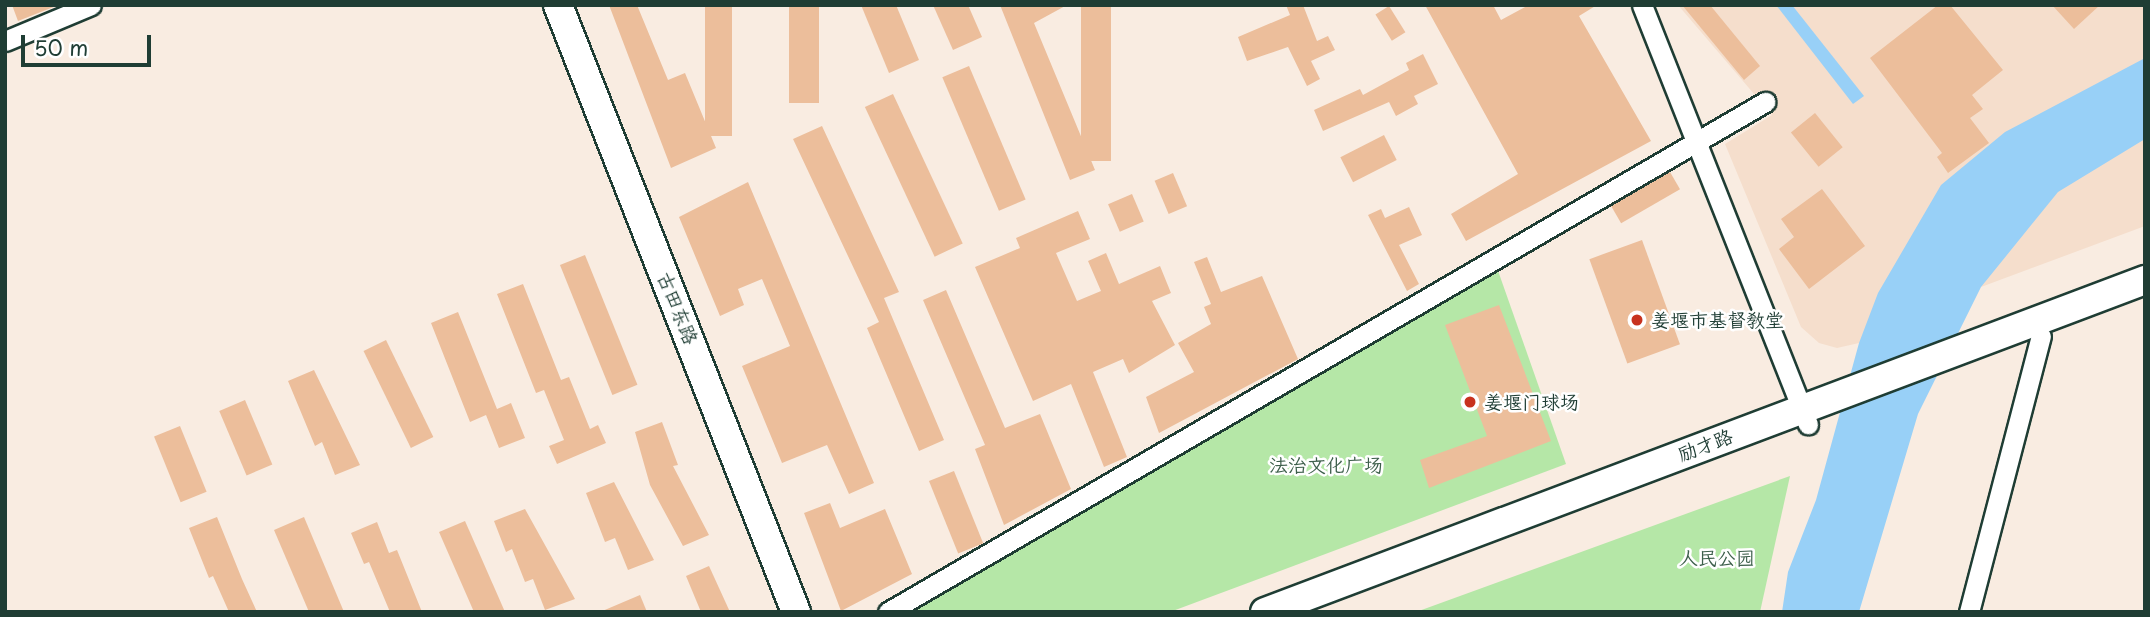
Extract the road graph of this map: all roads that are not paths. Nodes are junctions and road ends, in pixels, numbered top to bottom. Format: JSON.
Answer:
{"nodes":[{"id":1,"x":90,"y":5,"type":"edge"},
{"id":2,"x":558,"y":5,"type":"edge"},
{"id":3,"x":1642,"y":5,"type":"edge"},
{"id":4,"x":5,"y":41,"type":"edge"},
{"id":5,"x":1765,"y":102,"type":"dead end"},
{"id":6,"x":1700,"y":142,"type":"junction"},
{"id":7,"x":2145,"y":280,"type":"edge"},
{"id":8,"x":2145,"y":298,"type":"edge"},
{"id":9,"x":2041,"y":336,"type":"junction"},
{"id":10,"x":1818,"y":411,"type":"junction"},
{"id":11,"x":796,"y":612,"type":"edge"},
{"id":12,"x":888,"y":612,"type":"edge"},
{"id":13,"x":1265,"y":612,"type":"edge"},
{"id":14,"x":1315,"y":612,"type":"edge"},
{"id":15,"x":1969,"y":612,"type":"edge"}],
"edges":[{"from":1,"to":4,"type":"street"},
{"from":2,"to":11,"type":"street","name":"古田东路"},
{"from":3,"to":6,"type":"street"},
{"from":5,"to":6,"type":"street"},
{"from":6,"to":10,"type":"street"},
{"from":6,"to":12,"type":"street"},
{"from":7,"to":10,"type":"street","name":"励才路"},
{"from":8,"to":9,"type":"street","name":"励才路"},
{"from":9,"to":10,"type":"street","name":"励才路"},
{"from":9,"to":15,"type":"street"},
{"from":10,"to":13,"type":"street","name":"励才路"},
{"from":10,"to":14,"type":"street","name":"励才路"}]}
